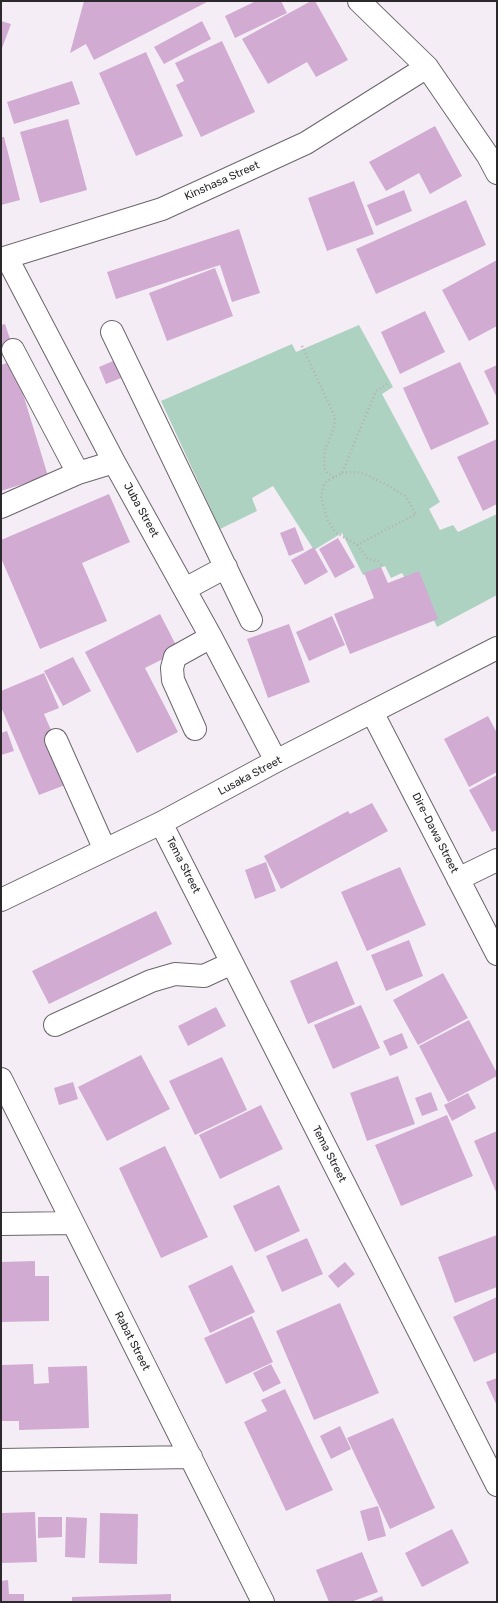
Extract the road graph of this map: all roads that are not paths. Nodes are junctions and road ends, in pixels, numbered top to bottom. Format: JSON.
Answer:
{"nodes":[{"id":1,"x":359,"y":1,"type":"edge"},
{"id":2,"x":427,"y":67,"type":"junction"},
{"id":3,"x":497,"y":173,"type":"edge"},
{"id":4,"x":4,"y":259,"type":"edge"},
{"id":5,"x":112,"y":332,"type":"dead end"},
{"id":6,"x":13,"y":350,"type":"dead end"},
{"id":7,"x":114,"y":462,"type":"junction"},
{"id":8,"x":78,"y":474,"type":"junction"},
{"id":9,"x":1,"y":507,"type":"edge"},
{"id":10,"x":226,"y":568,"type":"junction"},
{"id":11,"x":185,"y":589,"type":"junction"},
{"id":12,"x":251,"y":620,"type":"dead end"},
{"id":13,"x":211,"y":637,"type":"junction"},
{"id":14,"x":497,"y":648,"type":"edge"},
{"id":15,"x":372,"y":712,"type":"junction"},
{"id":16,"x":195,"y":729,"type":"dead end"},
{"id":17,"x":56,"y":740,"type":"dead end"},
{"id":18,"x":276,"y":761,"type":"junction"},
{"id":19,"x":161,"y":823,"type":"junction"},
{"id":20,"x":105,"y":850,"type":"junction"},
{"id":21,"x":497,"y":860,"type":"edge"},
{"id":22,"x":458,"y":879,"type":"junction"},
{"id":23,"x":1,"y":900,"type":"edge"},
{"id":24,"x":497,"y":954,"type":"edge"},
{"id":25,"x":232,"y":963,"type":"junction"},
{"id":26,"x":55,"y":1025,"type":"dead end"},
{"id":27,"x":1,"y":1080,"type":"edge"},
{"id":28,"x":72,"y":1223,"type":"junction"},
{"id":29,"x":1,"y":1224,"type":"edge"},
{"id":30,"x":191,"y":1457,"type":"junction"},
{"id":31,"x":1,"y":1460,"type":"edge"},
{"id":32,"x":497,"y":1484,"type":"edge"},
{"id":33,"x":263,"y":1602,"type":"edge"}],
"edges":[{"from":1,"to":2,"type":"street"},
{"from":2,"to":3,"type":"street"},
{"from":2,"to":4,"type":"street","name":"Kinshasa Street"},
{"from":4,"to":7,"type":"street","name":"Juba Street"},
{"from":5,"to":10,"type":"street"},
{"from":6,"to":8,"type":"street"},
{"from":7,"to":8,"type":"street"},
{"from":7,"to":11,"type":"street","name":"Juba Street"},
{"from":8,"to":9,"type":"street"},
{"from":10,"to":11,"type":"street"},
{"from":10,"to":12,"type":"street"},
{"from":11,"to":13,"type":"street","name":"Juba Street"},
{"from":13,"to":16,"type":"street"},
{"from":13,"to":18,"type":"street","name":"Juba Street"},
{"from":14,"to":15,"type":"street","name":"Lusaka Street"},
{"from":15,"to":18,"type":"street","name":"Lusaka Street"},
{"from":15,"to":22,"type":"street","name":"Dire-Dawa Street"},
{"from":17,"to":20,"type":"street"},
{"from":18,"to":19,"type":"street","name":"Lusaka Street"},
{"from":19,"to":20,"type":"street","name":"Lusaka Street"},
{"from":19,"to":25,"type":"street","name":"Tema Street"},
{"from":20,"to":23,"type":"street","name":"Lusaka Street"},
{"from":21,"to":22,"type":"street"},
{"from":22,"to":24,"type":"street","name":"Dire-Dawa Street"},
{"from":25,"to":26,"type":"street"},
{"from":25,"to":32,"type":"street","name":"Tema Street"},
{"from":27,"to":28,"type":"street","name":"Rabat Street"},
{"from":28,"to":29,"type":"street"},
{"from":28,"to":30,"type":"street","name":"Rabat Street"},
{"from":30,"to":31,"type":"street"},
{"from":30,"to":33,"type":"street","name":"Rabat Street"}]}
